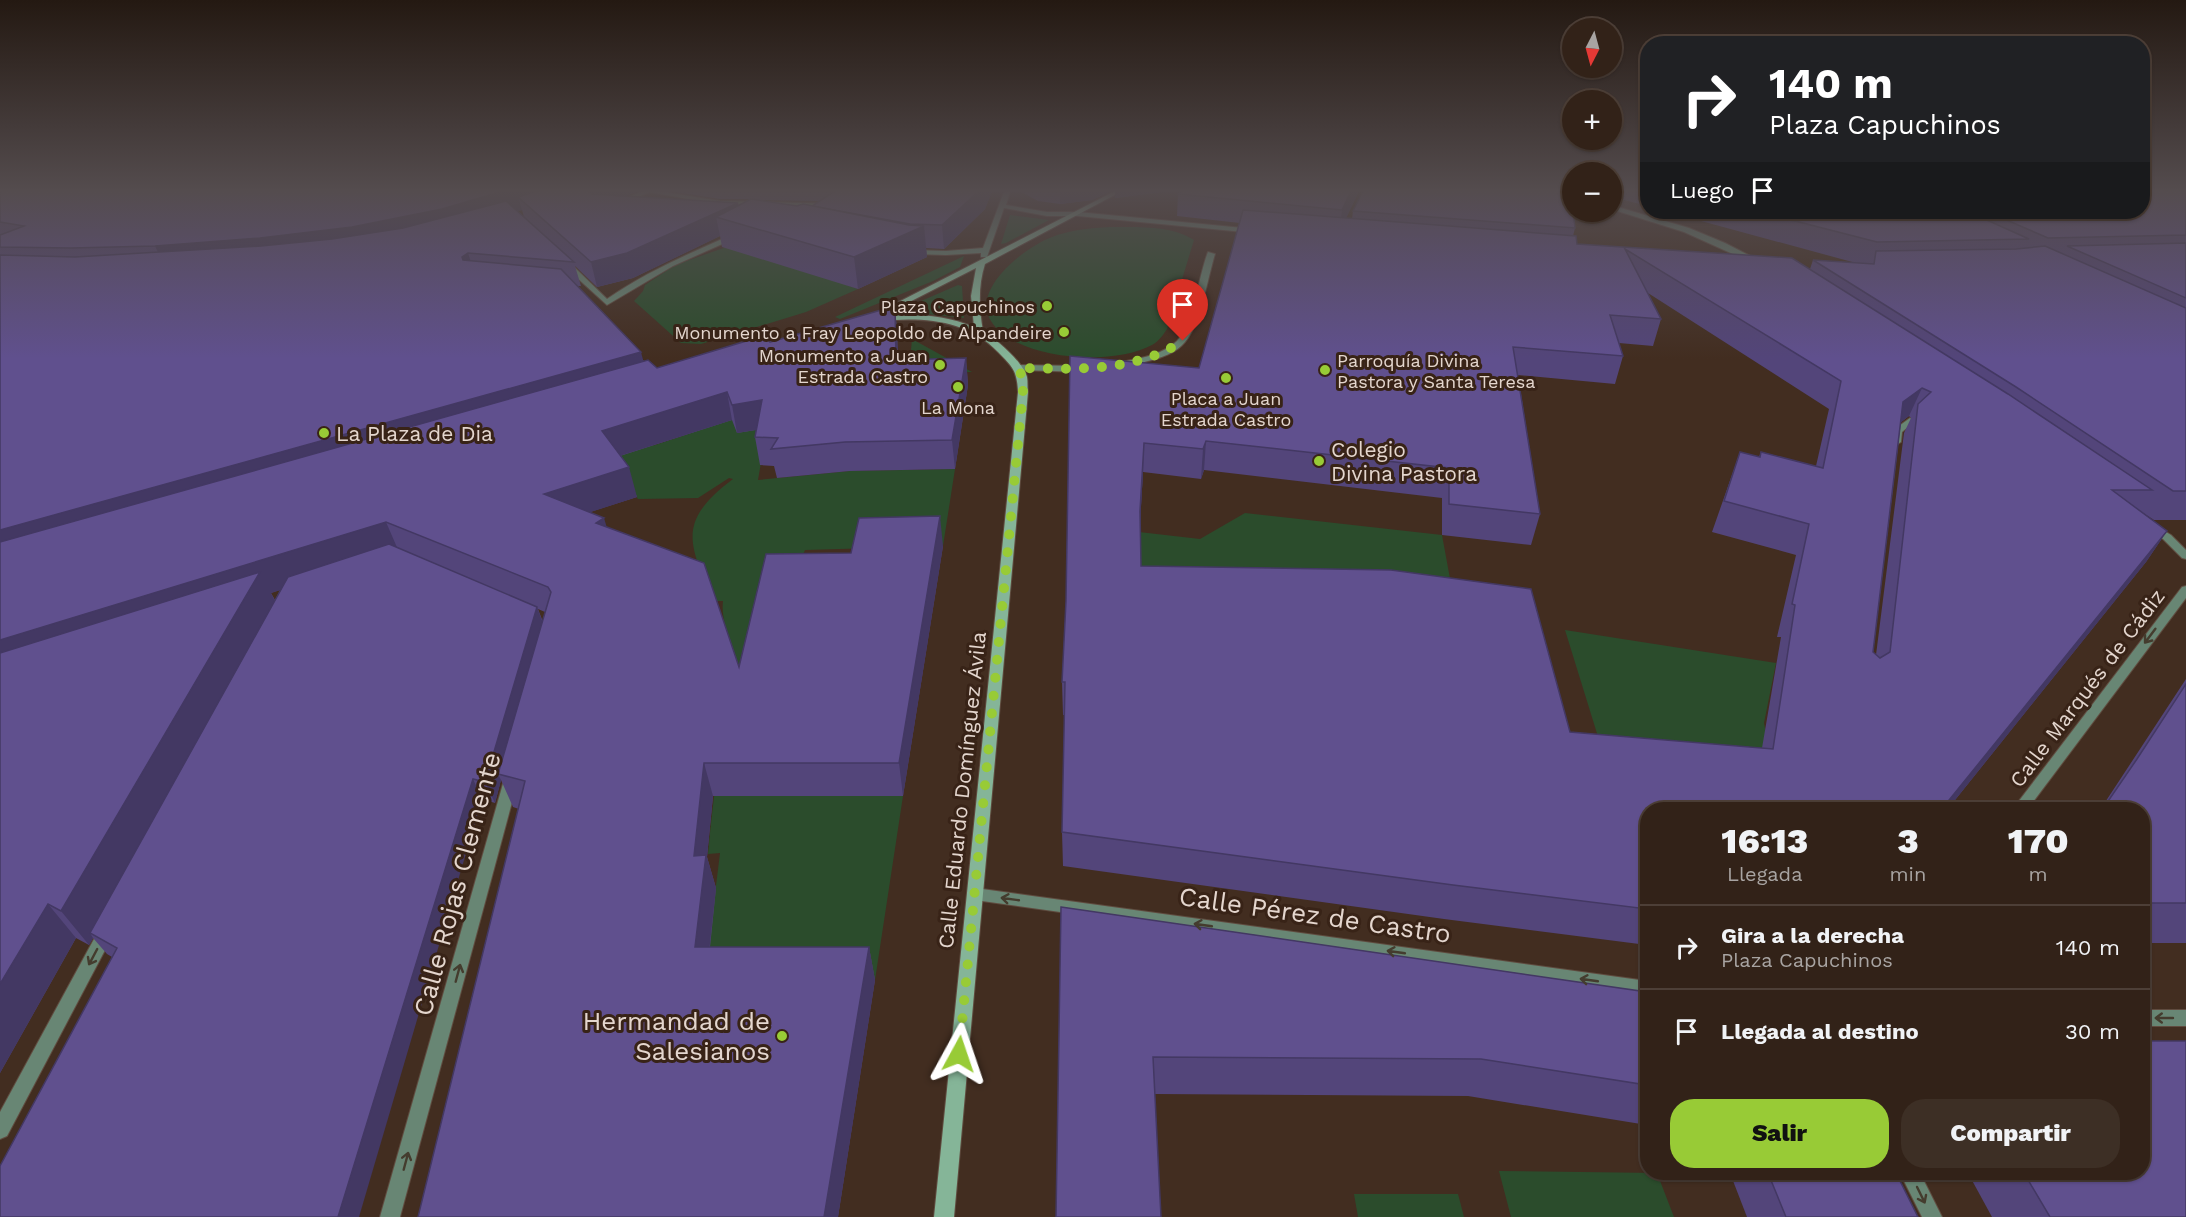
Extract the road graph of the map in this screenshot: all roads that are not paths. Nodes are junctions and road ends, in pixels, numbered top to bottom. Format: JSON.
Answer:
{"nodes":[{"id":1,"x":716,"y":246,"type":"edge"},
{"id":2,"x":988,"y":246,"type":"edge"},
{"id":3,"x":1013,"y":246,"type":"edge"},
{"id":4,"x":1725,"y":246,"type":"edge"},
{"id":5,"x":901,"y":250,"type":"edge"},
{"id":6,"x":986,"y":250,"type":"junction"},
{"id":7,"x":1211,"y":254,"type":"dead end"},
{"id":8,"x":556,"y":255,"type":"edge"},
{"id":9,"x":982,"y":261,"type":"junction"},
{"id":10,"x":1768,"y":268,"type":"edge"},
{"id":11,"x":584,"y":291,"type":"edge"},
{"id":12,"x":596,"y":292,"type":"junction"},
{"id":13,"x":979,"y":332,"type":"junction"},
{"id":14,"x":1108,"y":366,"type":"edge"},
{"id":15,"x":1018,"y":368,"type":"junction"},
{"id":16,"x":1090,"y":368,"type":"edge"},
{"id":17,"x":1910,"y":421,"type":"edge"},
{"id":18,"x":1894,"y":454,"type":"edge"},
{"id":19,"x":2139,"y":517,"type":"edge"},
{"id":20,"x":2186,"y":556,"type":"edge"},
{"id":21,"x":2186,"y":590,"type":"edge"},
{"id":22,"x":516,"y":760,"type":"edge"},
{"id":23,"x":2025,"y":802,"type":"edge"},
{"id":24,"x":975,"y":894,"type":"junction"},
{"id":25,"x":114,"y":919,"type":"edge"},
{"id":26,"x":1640,"y":987,"type":"edge"},
{"id":27,"x":2150,"y":1018,"type":"edge"},
{"id":28,"x":2186,"y":1018,"type":"edge"},
{"id":29,"x":0,"y":1130,"type":"edge"},
{"id":30,"x":1914,"y":1180,"type":"edge"},
{"id":31,"x":390,"y":1217,"type":"edge"},
{"id":32,"x":944,"y":1217,"type":"edge"},
{"id":33,"x":1932,"y":1217,"type":"edge"}],
"edges":[{"from":1,"to":12,"type":"street"},
{"from":2,"to":6,"type":"street"},
{"from":3,"to":9,"type":"main road"},
{"from":4,"to":10,"type":"street"},
{"from":5,"to":6,"type":"street"},
{"from":6,"to":9,"type":"street"},
{"from":7,"to":14,"type":"street"},
{"from":8,"to":12,"type":"street"},
{"from":9,"to":13,"type":"main road"},
{"from":9,"to":13,"type":"main road"},
{"from":11,"to":12,"type":"street"},
{"from":13,"to":15,"type":"main road"},
{"from":15,"to":16,"type":"street"},
{"from":15,"to":24,"type":"main road","name":"Calle Eduardo Domínguez Ávila"},
{"from":17,"to":18,"type":"street"},
{"from":19,"to":20,"type":"street"},
{"from":21,"to":23,"type":"street","name":"Calle Marqués de Cádiz","one_way":true},
{"from":31,"to":22,"type":"street","name":"Calle Rojas Clemente","one_way":true},
{"from":26,"to":24,"type":"street","name":"Calle Pérez de Castro","one_way":true},
{"from":24,"to":32,"type":"main road","name":"Calle Eduardo Domínguez Ávila"},
{"from":25,"to":29,"type":"street","one_way":true},
{"from":28,"to":27,"type":"street","one_way":true},
{"from":30,"to":33,"type":"street","one_way":true}]}
